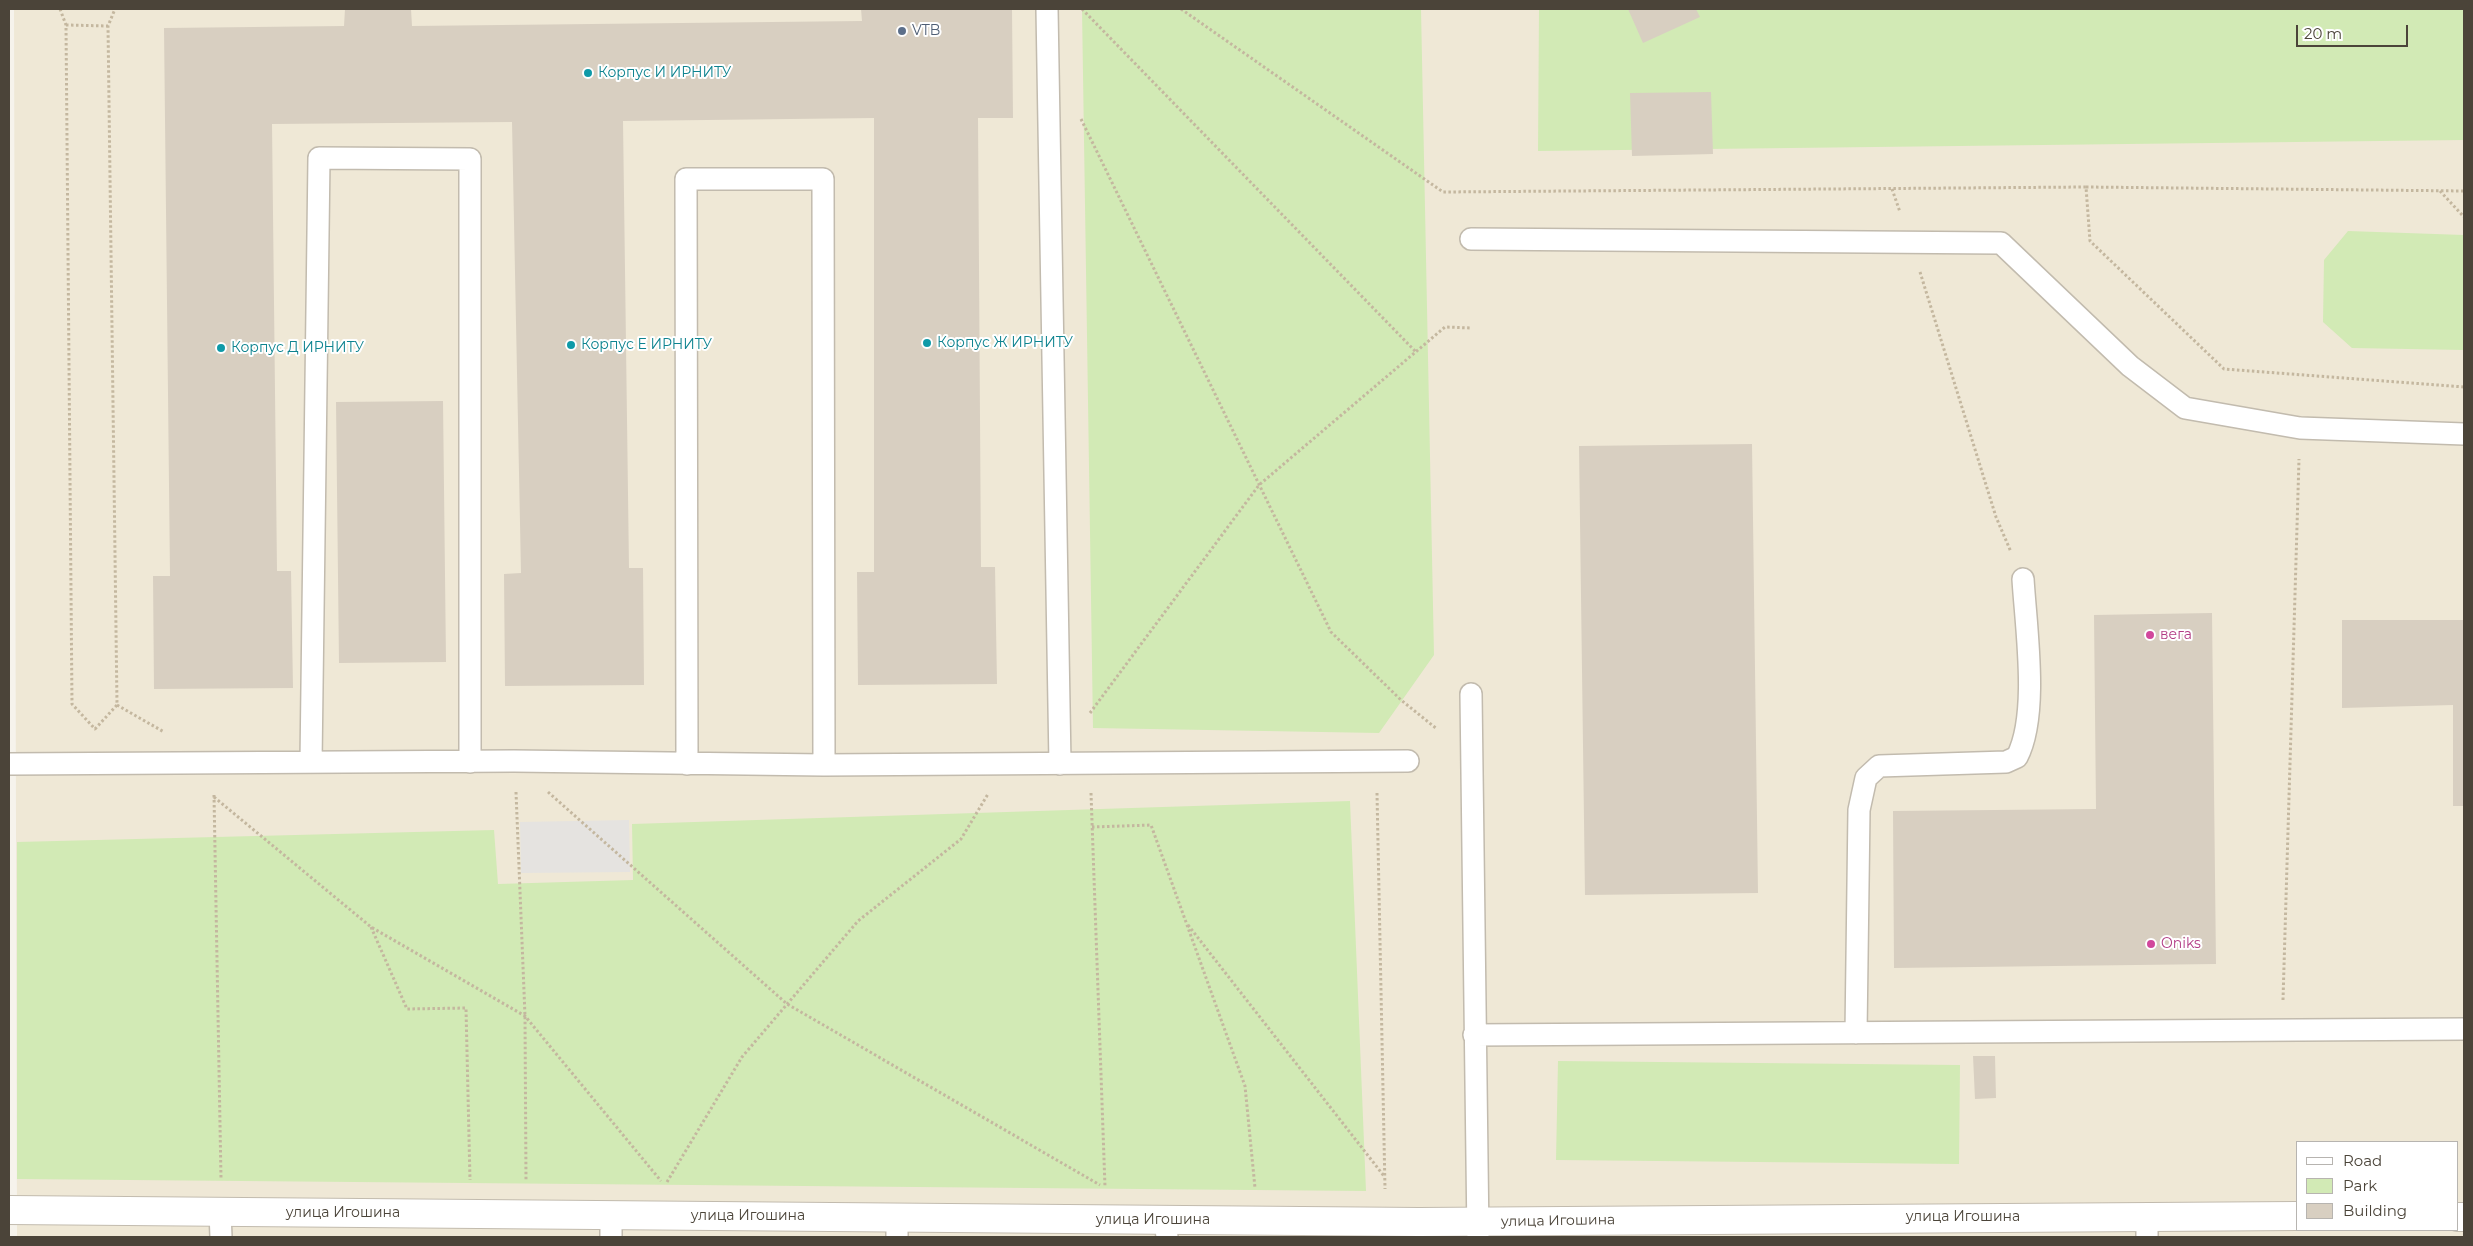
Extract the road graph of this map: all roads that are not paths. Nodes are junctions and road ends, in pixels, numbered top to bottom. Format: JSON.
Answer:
{"nodes":[{"id":1,"x":1046,"y":9,"type":"edge"},
{"id":2,"x":1471,"y":239,"type":"dead end"},
{"id":3,"x":2464,"y":434,"type":"edge"},
{"id":4,"x":2023,"y":579,"type":"road end"},
{"id":5,"x":1472,"y":694,"type":"dead end"},
{"id":6,"x":1408,"y":761,"type":"dead end"},
{"id":7,"x":311,"y":762,"type":"junction"},
{"id":8,"x":470,"y":762,"type":"junction"},
{"id":9,"x":9,"y":764,"type":"edge"},
{"id":10,"x":687,"y":764,"type":"junction"},
{"id":11,"x":1060,"y":764,"type":"junction"},
{"id":12,"x":824,"y":765,"type":"junction"},
{"id":13,"x":2464,"y":1029,"type":"edge"},
{"id":14,"x":1856,"y":1033,"type":"junction"},
{"id":15,"x":1474,"y":1035,"type":"junction"},
{"id":16,"x":9,"y":1210,"type":"edge"},
{"id":17,"x":221,"y":1212,"type":"edge"},
{"id":18,"x":2296,"y":1216,"type":"edge"},
{"id":19,"x":611,"y":1226,"type":"edge"},
{"id":20,"x":897,"y":1227,"type":"edge"},
{"id":21,"x":2147,"y":1227,"type":"edge"},
{"id":22,"x":1166,"y":1228,"type":"edge"},
{"id":23,"x":1478,"y":1229,"type":"edge"},
{"id":24,"x":1618,"y":1229,"type":"edge"}],
"edges":[{"from":1,"to":11,"type":"lane"},
{"from":2,"to":3,"type":"lane"},
{"from":4,"to":14,"type":"lane"},
{"from":5,"to":15,"type":"lane"},
{"from":6,"to":11,"type":"lane"},
{"from":7,"to":8,"type":"lane"},
{"from":7,"to":8,"type":"lane"},
{"from":7,"to":9,"type":"lane"},
{"from":8,"to":10,"type":"lane"},
{"from":10,"to":12,"type":"lane"},
{"from":10,"to":12,"type":"lane"},
{"from":11,"to":12,"type":"lane"},
{"from":13,"to":14,"type":"lane"},
{"from":14,"to":15,"type":"lane"},
{"from":15,"to":23,"type":"lane"},
{"from":16,"to":17,"type":"street","name":"улица Игошина"},
{"from":17,"to":19,"type":"street","name":"улица Игошина"},
{"from":18,"to":21,"type":"street","name":"улица Игошина"},
{"from":19,"to":20,"type":"street","name":"улица Игошина"},
{"from":20,"to":22,"type":"street","name":"улица Игошина"},
{"from":21,"to":24,"type":"street","name":"улица Игошина"},
{"from":22,"to":23,"type":"street","name":"улица Игошина"},
{"from":23,"to":24,"type":"street","name":"улица Игошина"}]}
